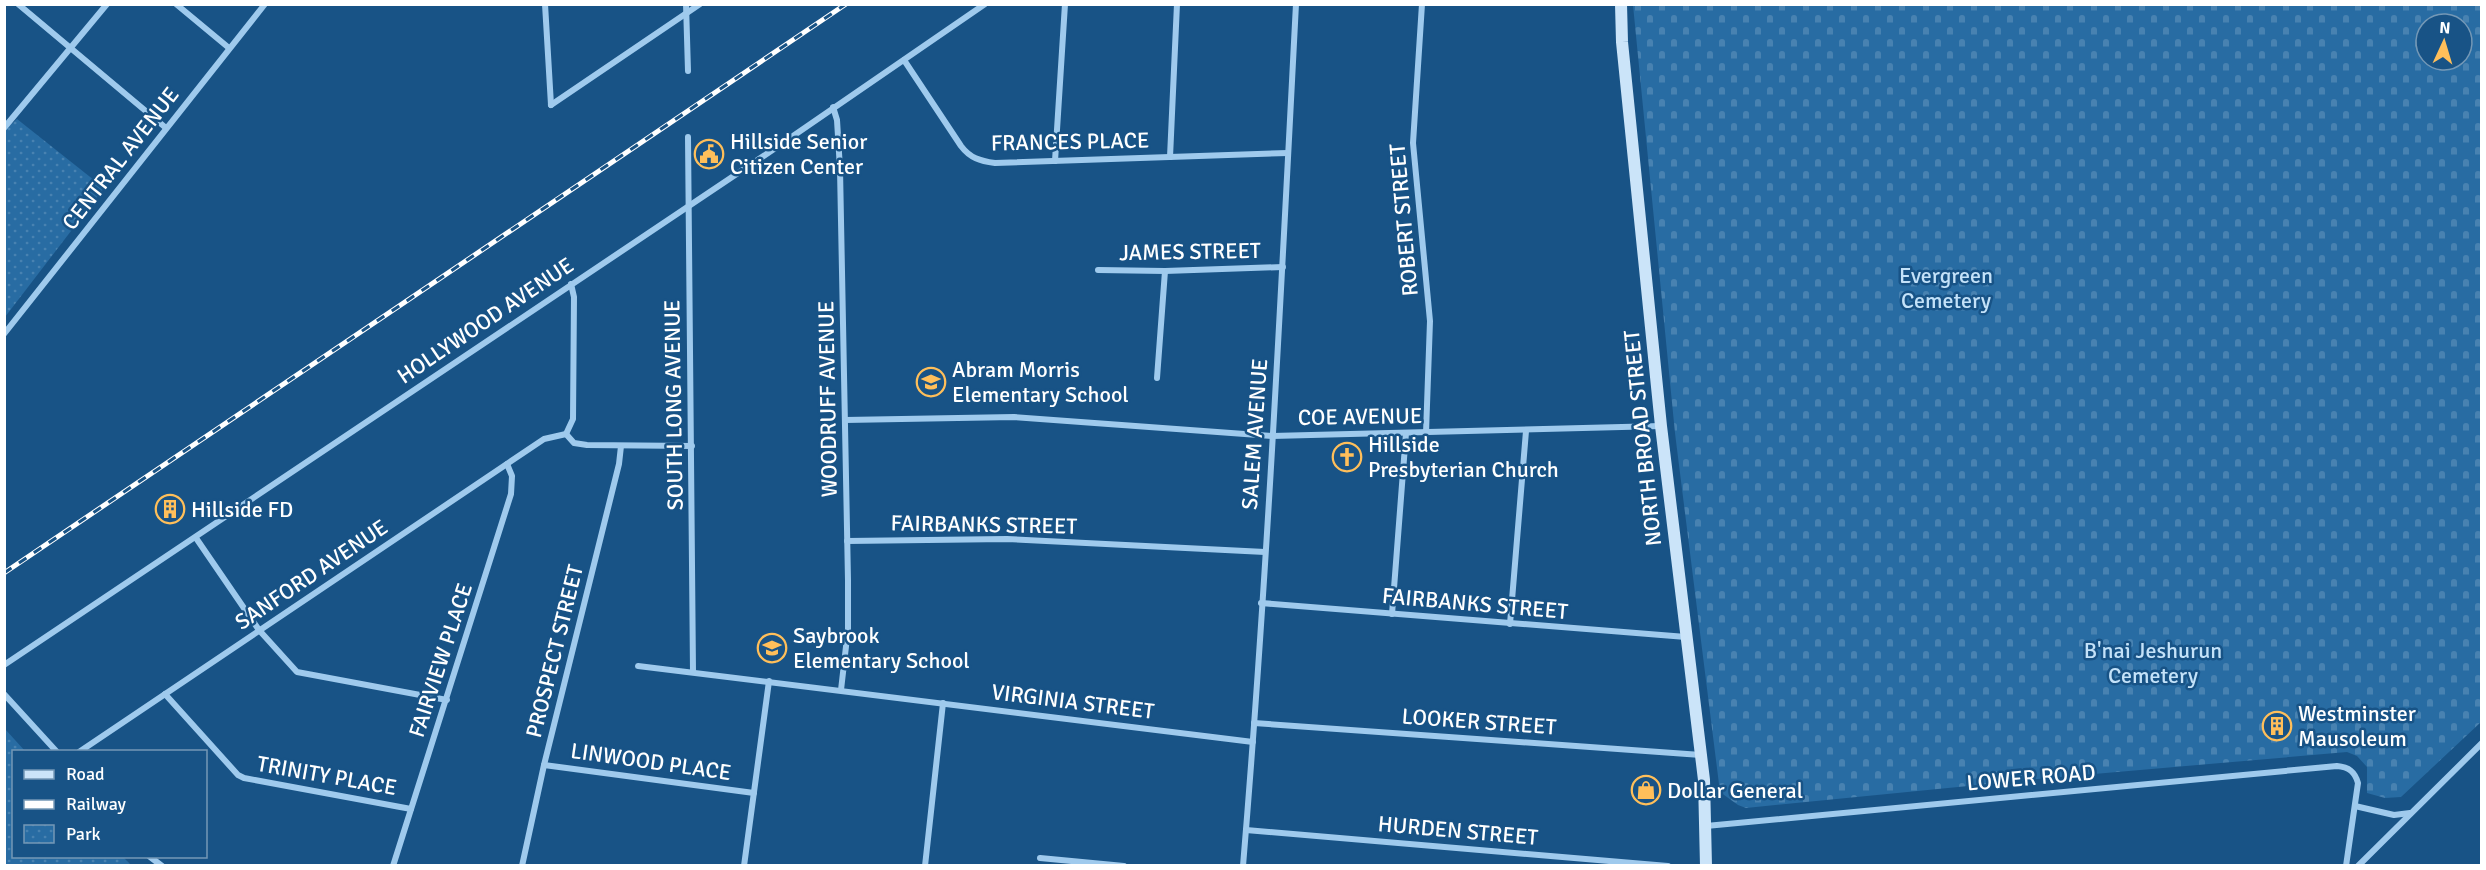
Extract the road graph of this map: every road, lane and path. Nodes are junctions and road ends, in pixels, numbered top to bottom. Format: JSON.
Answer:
{"nodes":[{"id":1,"x":18,"y":4,"type":"edge"},
{"id":2,"x":107,"y":4,"type":"edge"},
{"id":3,"x":176,"y":4,"type":"edge"},
{"id":4,"x":264,"y":4,"type":"edge"},
{"id":5,"x":545,"y":4,"type":"edge"},
{"id":6,"x":686,"y":4,"type":"edge"},
{"id":7,"x":700,"y":4,"type":"edge"},
{"id":8,"x":985,"y":4,"type":"edge"},
{"id":9,"x":1065,"y":4,"type":"edge"},
{"id":10,"x":1177,"y":4,"type":"edge"},
{"id":11,"x":1296,"y":4,"type":"edge"},
{"id":12,"x":1422,"y":4,"type":"edge"},
{"id":13,"x":1621,"y":4,"type":"edge"},
{"id":14,"x":687,"y":13,"type":"junction"},
{"id":15,"x":71,"y":48,"type":"junction"},
{"id":16,"x":230,"y":48,"type":"junction"},
{"id":17,"x":904,"y":60,"type":"junction"},
{"id":18,"x":688,"y":71,"type":"dead end"},
{"id":19,"x":833,"y":107,"type":"junction"},
{"id":20,"x":4,"y":128,"type":"edge"},
{"id":21,"x":166,"y":128,"type":"junction"},
{"id":22,"x":688,"y":137,"type":"dead end"},
{"id":23,"x":1288,"y":153,"type":"junction"},
{"id":24,"x":1170,"y":157,"type":"junction"},
{"id":25,"x":1055,"y":161,"type":"junction"},
{"id":26,"x":689,"y":204,"type":"junction"},
{"id":27,"x":1283,"y":267,"type":"junction"},
{"id":28,"x":1098,"y":270,"type":"dead end"},
{"id":29,"x":1165,"y":271,"type":"junction"},
{"id":30,"x":571,"y":284,"type":"junction"},
{"id":31,"x":4,"y":334,"type":"edge"},
{"id":32,"x":1157,"y":378,"type":"dead end"},
{"id":33,"x":845,"y":420,"type":"junction"},
{"id":34,"x":1661,"y":426,"type":"junction"},
{"id":35,"x":1526,"y":431,"type":"junction"},
{"id":36,"x":1406,"y":433,"type":"junction"},
{"id":37,"x":1426,"y":433,"type":"junction"},
{"id":38,"x":566,"y":434,"type":"junction"},
{"id":39,"x":1272,"y":436,"type":"junction"},
{"id":40,"x":621,"y":446,"type":"junction"},
{"id":41,"x":692,"y":446,"type":"junction"},
{"id":42,"x":507,"y":464,"type":"junction"},
{"id":43,"x":196,"y":538,"type":"junction"},
{"id":44,"x":847,"y":541,"type":"junction"},
{"id":45,"x":1265,"y":552,"type":"junction"},
{"id":46,"x":1261,"y":603,"type":"junction"},
{"id":47,"x":1392,"y":614,"type":"junction"},
{"id":48,"x":1510,"y":624,"type":"junction"},
{"id":49,"x":259,"y":630,"type":"junction"},
{"id":50,"x":1686,"y":637,"type":"junction"},
{"id":51,"x":4,"y":665,"type":"edge"},
{"id":52,"x":638,"y":666,"type":"dead end"},
{"id":53,"x":693,"y":672,"type":"junction"},
{"id":54,"x":769,"y":681,"type":"junction"},
{"id":55,"x":841,"y":690,"type":"junction"},
{"id":56,"x":4,"y":694,"type":"edge"},
{"id":57,"x":165,"y":694,"type":"junction"},
{"id":58,"x":447,"y":700,"type":"junction"},
{"id":59,"x":943,"y":703,"type":"junction"},
{"id":60,"x":1254,"y":723,"type":"junction"},
{"id":61,"x":1253,"y":742,"type":"junction"},
{"id":62,"x":2481,"y":743,"type":"edge"},
{"id":63,"x":55,"y":750,"type":"edge"},
{"id":64,"x":82,"y":750,"type":"edge"},
{"id":65,"x":1701,"y":755,"type":"junction"},
{"id":66,"x":544,"y":765,"type":"junction"},
{"id":67,"x":754,"y":793,"type":"junction"},
{"id":68,"x":2355,"y":806,"type":"junction"},
{"id":69,"x":411,"y":809,"type":"junction"},
{"id":70,"x":2411,"y":813,"type":"junction"},
{"id":71,"x":1706,"y":826,"type":"junction"},
{"id":72,"x":1246,"y":830,"type":"junction"},
{"id":73,"x":1040,"y":858,"type":"dead end"},
{"id":74,"x":393,"y":866,"type":"edge"},
{"id":75,"x":522,"y":866,"type":"edge"},
{"id":76,"x":744,"y":866,"type":"edge"},
{"id":77,"x":925,"y":866,"type":"edge"},
{"id":78,"x":1124,"y":866,"type":"edge"},
{"id":79,"x":1243,"y":866,"type":"edge"},
{"id":80,"x":1668,"y":866,"type":"edge"},
{"id":81,"x":1706,"y":866,"type":"edge"},
{"id":82,"x":2346,"y":866,"type":"edge"},
{"id":83,"x":2358,"y":866,"type":"edge"}],
"edges":[{"from":1,"to":15,"type":"street"},
{"from":2,"to":15,"type":"street"},
{"from":3,"to":16,"type":"street"},
{"from":4,"to":16,"type":"street","name":"CENTRAL AVENUE"},
{"from":5,"to":14,"type":"street"},
{"from":6,"to":14,"type":"street"},
{"from":7,"to":14,"type":"street"},
{"from":8,"to":17,"type":"street","name":"HOLLYWOOD AVENUE"},
{"from":9,"to":25,"type":"street"},
{"from":10,"to":24,"type":"street"},
{"from":11,"to":23,"type":"street","name":"SALEM AVENUE"},
{"from":12,"to":37,"type":"street","name":"ROBERT STREET"},
{"from":13,"to":34,"type":"main road","name":"NORTH BROAD STREET"},
{"from":14,"to":18,"type":"street"},
{"from":15,"to":20,"type":"street"},
{"from":15,"to":21,"type":"street"},
{"from":16,"to":21,"type":"street","name":"CENTRAL AVENUE"},
{"from":17,"to":19,"type":"street","name":"HOLLYWOOD AVENUE"},
{"from":17,"to":25,"type":"street","name":"FRANCES PLACE"},
{"from":19,"to":26,"type":"street","name":"HOLLYWOOD AVENUE"},
{"from":19,"to":33,"type":"street","name":"WOODRUFF AVENUE"},
{"from":21,"to":31,"type":"street","name":"CENTRAL AVENUE"},
{"from":22,"to":26,"type":"street","name":"SOUTH LONG AVENUE"},
{"from":23,"to":24,"type":"street","name":"FRANCES PLACE"},
{"from":23,"to":27,"type":"street","name":"SALEM AVENUE"},
{"from":24,"to":25,"type":"street","name":"FRANCES PLACE"},
{"from":26,"to":30,"type":"street","name":"HOLLYWOOD AVENUE"},
{"from":26,"to":41,"type":"street","name":"SOUTH LONG AVENUE"},
{"from":27,"to":29,"type":"street","name":"JAMES STREET"},
{"from":27,"to":39,"type":"street","name":"SALEM AVENUE"},
{"from":28,"to":29,"type":"street","name":"JAMES STREET"},
{"from":29,"to":32,"type":"street"},
{"from":30,"to":38,"type":"street"},
{"from":30,"to":43,"type":"street","name":"HOLLYWOOD AVENUE"},
{"from":33,"to":39,"type":"street","name":"COE AVENUE"},
{"from":33,"to":44,"type":"street","name":"WOODRUFF AVENUE"},
{"from":34,"to":35,"type":"street","name":"COE AVENUE"},
{"from":34,"to":50,"type":"main road","name":"NORTH BROAD STREET"},
{"from":35,"to":37,"type":"street","name":"COE AVENUE"},
{"from":35,"to":48,"type":"street"},
{"from":36,"to":37,"type":"street","name":"COE AVENUE"},
{"from":36,"to":39,"type":"street","name":"COE AVENUE"},
{"from":36,"to":47,"type":"street"},
{"from":38,"to":40,"type":"street"},
{"from":38,"to":42,"type":"street","name":"SANFORD AVENUE"},
{"from":39,"to":45,"type":"street","name":"SALEM AVENUE"},
{"from":40,"to":41,"type":"street"},
{"from":40,"to":66,"type":"street","name":"PROSPECT STREET"},
{"from":41,"to":53,"type":"street","name":"SOUTH LONG AVENUE"},
{"from":42,"to":49,"type":"street","name":"SANFORD AVENUE"},
{"from":42,"to":58,"type":"street","name":"FAIRVIEW PLACE"},
{"from":43,"to":49,"type":"street"},
{"from":43,"to":51,"type":"street","name":"HOLLYWOOD AVENUE"},
{"from":44,"to":45,"type":"street","name":"FAIRBANKS STREET"},
{"from":44,"to":55,"type":"street","name":"WOODRUFF AVENUE"},
{"from":45,"to":46,"type":"street","name":"SALEM AVENUE"},
{"from":46,"to":47,"type":"street","name":"FAIRBANKS STREET"},
{"from":46,"to":60,"type":"street","name":"SALEM AVENUE"},
{"from":47,"to":48,"type":"street","name":"FAIRBANKS STREET"},
{"from":48,"to":50,"type":"street","name":"FAIRBANKS STREET"},
{"from":49,"to":57,"type":"street","name":"SANFORD AVENUE"},
{"from":49,"to":58,"type":"street"},
{"from":50,"to":65,"type":"main road","name":"NORTH BROAD STREET"},
{"from":52,"to":53,"type":"street","name":"VIRGINIA STREET"},
{"from":53,"to":54,"type":"street","name":"VIRGINIA STREET"},
{"from":54,"to":55,"type":"street","name":"VIRGINIA STREET"},
{"from":54,"to":67,"type":"street"},
{"from":55,"to":59,"type":"street","name":"VIRGINIA STREET"},
{"from":56,"to":63,"type":"street"},
{"from":57,"to":64,"type":"street","name":"SANFORD AVENUE"},
{"from":57,"to":69,"type":"street","name":"TRINITY PLACE"},
{"from":58,"to":69,"type":"street","name":"FAIRVIEW PLACE"},
{"from":59,"to":61,"type":"street","name":"VIRGINIA STREET"},
{"from":59,"to":77,"type":"street"},
{"from":60,"to":61,"type":"street","name":"SALEM AVENUE"},
{"from":60,"to":65,"type":"street","name":"LOOKER STREET"},
{"from":61,"to":72,"type":"street","name":"SALEM AVENUE"},
{"from":62,"to":70,"type":"street"},
{"from":65,"to":71,"type":"main road","name":"NORTH BROAD STREET"},
{"from":66,"to":67,"type":"street","name":"LINWOOD PLACE"},
{"from":66,"to":75,"type":"street","name":"PROSPECT STREET"},
{"from":67,"to":76,"type":"street"},
{"from":68,"to":70,"type":"street"},
{"from":68,"to":71,"type":"street","name":"LOWER ROAD"},
{"from":68,"to":82,"type":"street"},
{"from":69,"to":74,"type":"street","name":"FAIRVIEW PLACE"},
{"from":70,"to":83,"type":"street"},
{"from":71,"to":81,"type":"main road","name":"NORTH BROAD STREET"},
{"from":72,"to":79,"type":"street","name":"SALEM AVENUE"},
{"from":72,"to":80,"type":"street","name":"HURDEN STREET"},
{"from":73,"to":78,"type":"street"}]}
